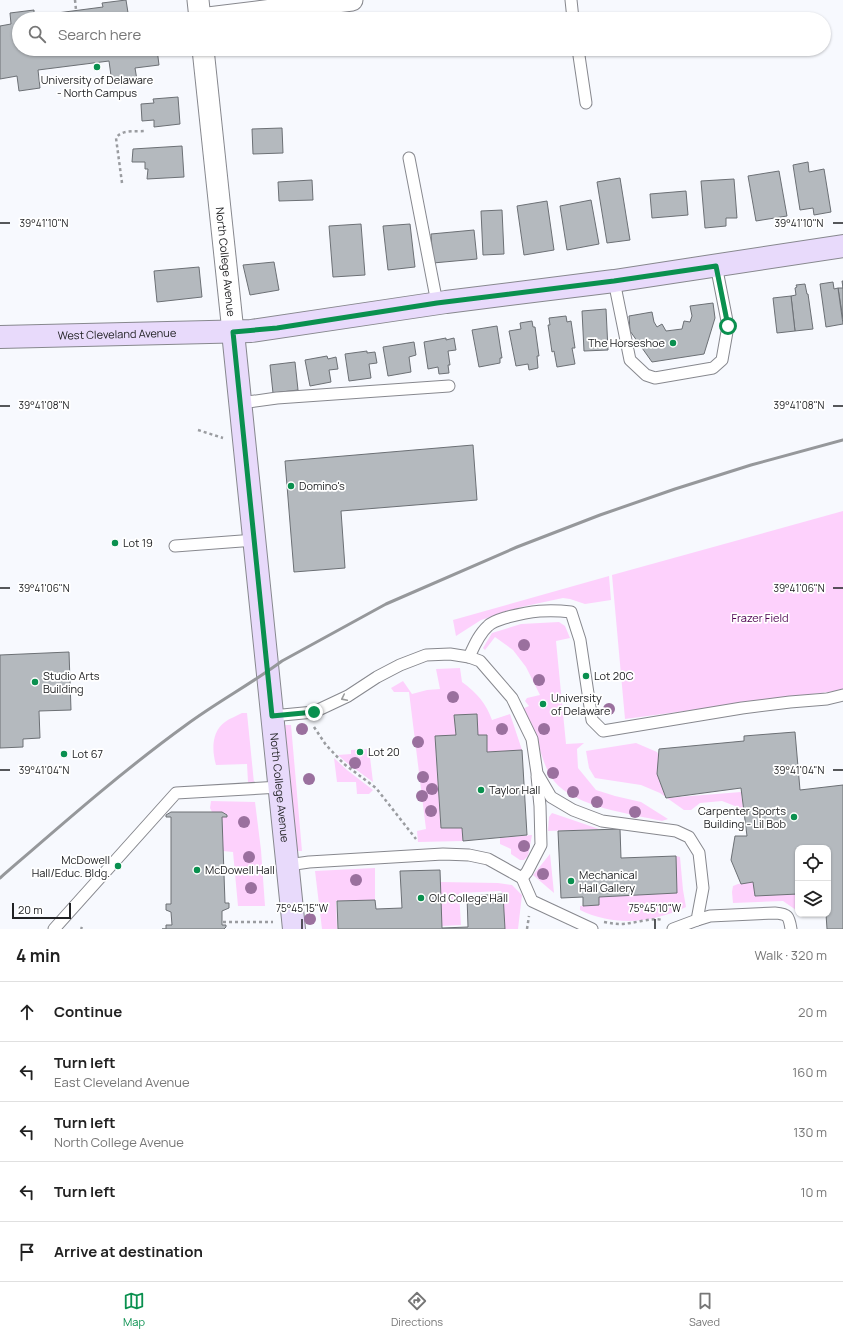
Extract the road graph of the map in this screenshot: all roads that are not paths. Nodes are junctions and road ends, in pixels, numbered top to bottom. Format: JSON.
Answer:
{"nodes":[{"id":1,"x":198,"y":0,"type":"edge"},
{"id":2,"x":352,"y":0,"type":"edge"},
{"id":3,"x":571,"y":0,"type":"edge"},
{"id":4,"x":199,"y":12,"type":"edge"},
{"id":5,"x":256,"y":12,"type":"edge"},
{"id":6,"x":573,"y":12,"type":"edge"},
{"id":7,"x":204,"y":56,"type":"edge"},
{"id":8,"x":579,"y":56,"type":"edge"},
{"id":9,"x":586,"y":103,"type":"dead end"},
{"id":10,"x":409,"y":158,"type":"dead end"},
{"id":11,"x":843,"y":246,"type":"edge"},
{"id":12,"x":716,"y":266,"type":"junction"},
{"id":13,"x":614,"y":281,"type":"junction"},
{"id":14,"x":437,"y":303,"type":"junction"},
{"id":15,"x":233,"y":332,"type":"junction"},
{"id":16,"x":0,"y":337,"type":"edge"},
{"id":17,"x":449,"y":386,"type":"dead end"},
{"id":18,"x":241,"y":403,"type":"junction"},
{"id":19,"x":254,"y":540,"type":"junction"},
{"id":20,"x":175,"y":546,"type":"dead end"},
{"id":21,"x":469,"y":657,"type":"junction"},
{"id":22,"x":843,"y":695,"type":"edge"},
{"id":23,"x":272,"y":716,"type":"junction"},
{"id":24,"x":537,"y":773,"type":"junction"},
{"id":25,"x":280,"y":787,"type":"junction"},
{"id":26,"x":288,"y":865,"type":"junction"},
{"id":27,"x":522,"y":878,"type":"junction"},
{"id":28,"x":697,"y":920,"type":"junction"},
{"id":29,"x":286,"y":926,"type":"edge"},
{"id":30,"x":57,"y":927,"type":"edge"},
{"id":31,"x":678,"y":928,"type":"edge"},
{"id":32,"x":592,"y":929,"type":"edge"},
{"id":33,"x":791,"y":929,"type":"edge"}],
"edges":[{"from":1,"to":4,"type":"street"},
{"from":2,"to":5,"type":"street"},
{"from":3,"to":6,"type":"lane"},
{"from":7,"to":15,"type":"street","name":"North College Avenue"},
{"from":8,"to":9,"type":"lane"},
{"from":10,"to":14,"type":"lane"},
{"from":11,"to":12,"type":"main road","name":"West Cleveland Avenue"},
{"from":12,"to":13,"type":"main road","name":"West Cleveland Avenue"},
{"from":12,"to":13,"type":"lane"},
{"from":13,"to":14,"type":"main road","name":"West Cleveland Avenue"},
{"from":14,"to":15,"type":"main road","name":"West Cleveland Avenue"},
{"from":15,"to":16,"type":"main road","name":"West Cleveland Avenue"},
{"from":15,"to":18,"type":"main road","name":"North College Avenue"},
{"from":17,"to":18,"type":"lane"},
{"from":18,"to":19,"type":"main road","name":"North College Avenue"},
{"from":19,"to":20,"type":"lane"},
{"from":19,"to":23,"type":"main road","name":"North College Avenue"},
{"from":21,"to":22,"type":"lane"},
{"from":21,"to":23,"type":"lane","one_way":true},
{"from":21,"to":24,"type":"lane"},
{"from":23,"to":25,"type":"main road","name":"North College Avenue"},
{"from":24,"to":27,"type":"lane"},
{"from":24,"to":28,"type":"lane"},
{"from":25,"to":26,"type":"main road","name":"North College Avenue"},
{"from":25,"to":30,"type":"lane"},
{"from":26,"to":27,"type":"lane"},
{"from":26,"to":29,"type":"main road","name":"North College Avenue"},
{"from":27,"to":32,"type":"lane"},
{"from":28,"to":31,"type":"lane"},
{"from":28,"to":33,"type":"lane"}]}
